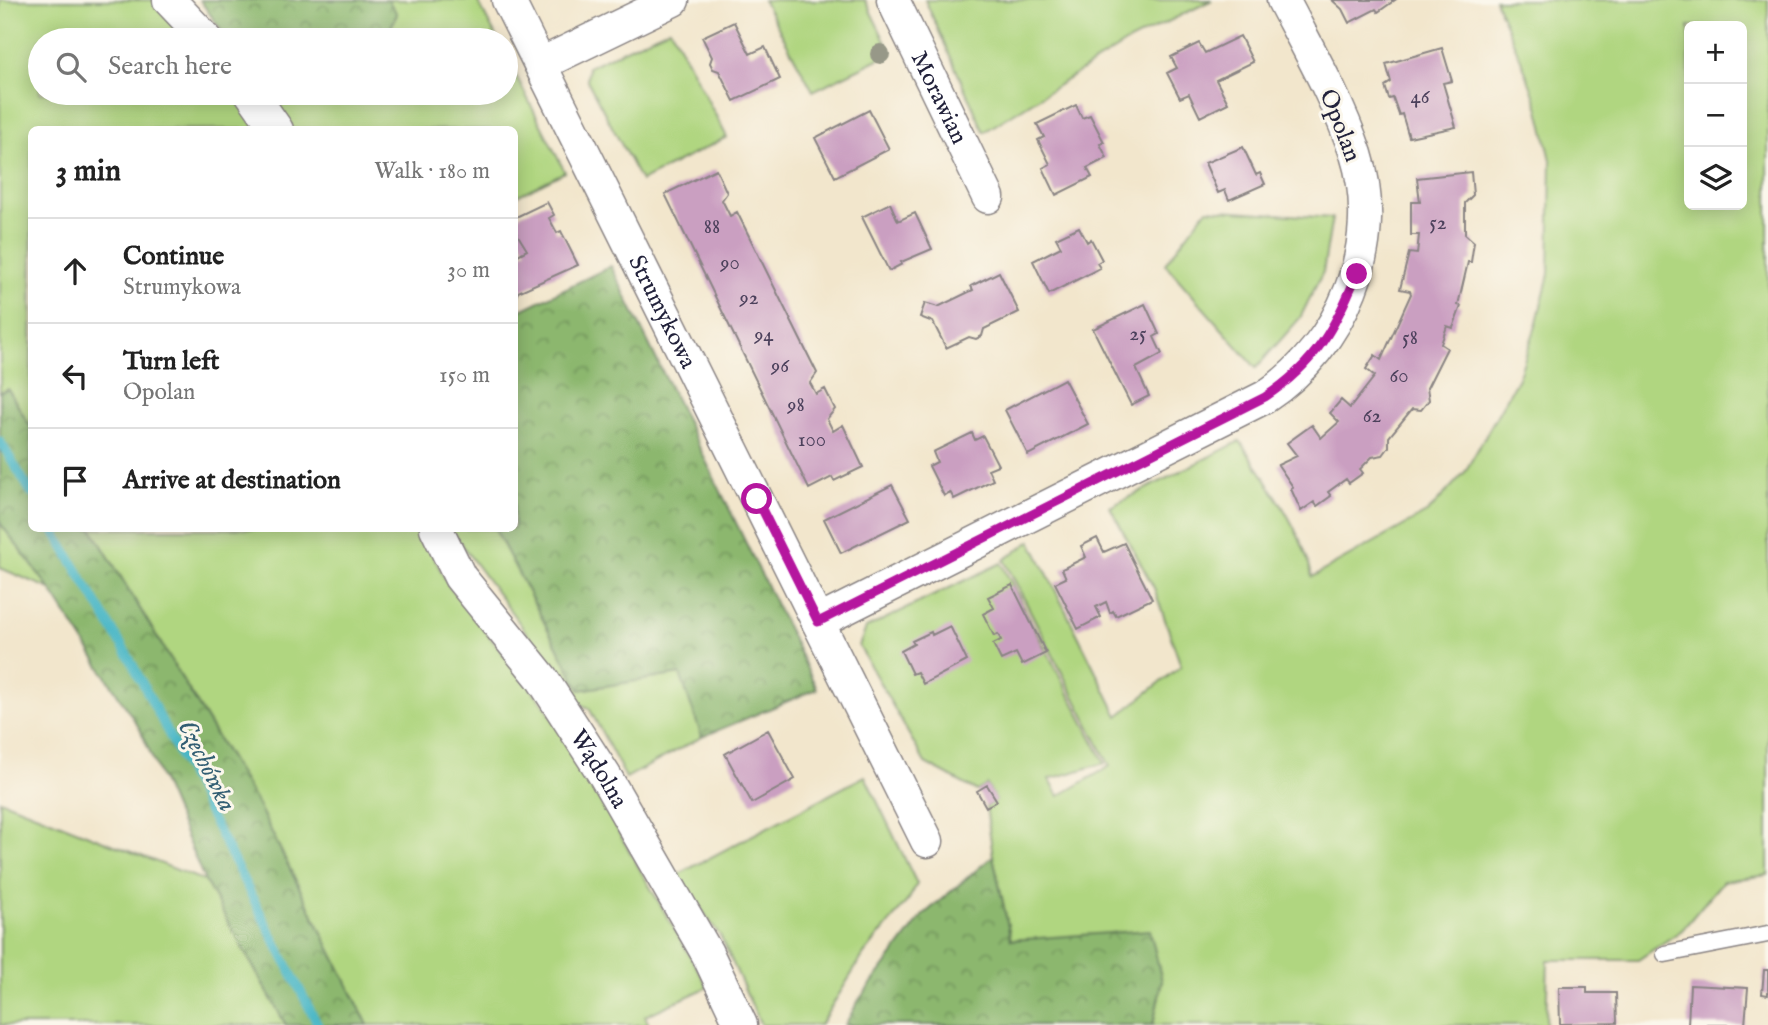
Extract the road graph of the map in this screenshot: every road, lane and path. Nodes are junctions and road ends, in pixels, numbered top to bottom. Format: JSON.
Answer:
{"nodes":[{"id":1,"x":169,"y":0,"type":"edge"},
{"id":2,"x":508,"y":0,"type":"edge"},
{"id":3,"x":673,"y":0,"type":"edge"},
{"id":4,"x":893,"y":0,"type":"edge"},
{"id":5,"x":1283,"y":0,"type":"edge"},
{"id":6,"x":195,"y":28,"type":"edge"},
{"id":7,"x":541,"y":64,"type":"junction"},
{"id":8,"x":259,"y":105,"type":"edge"},
{"id":9,"x":274,"y":126,"type":"edge"},
{"id":10,"x":988,"y":197,"type":"dead end"},
{"id":11,"x":438,"y":532,"type":"edge"},
{"id":12,"x":818,"y":622,"type":"junction"},
{"id":13,"x":927,"y":841,"type":"dead end"},
{"id":14,"x":1768,"y":934,"type":"edge"},
{"id":15,"x":1665,"y":954,"type":"dead end"},
{"id":16,"x":741,"y":1025,"type":"edge"}],
"edges":[{"from":1,"to":6,"type":"street"},
{"from":2,"to":7,"type":"street","name":"Strumykowa"},
{"from":3,"to":7,"type":"street"},
{"from":4,"to":10,"type":"street","name":"Morawian"},
{"from":5,"to":12,"type":"street","name":"Opolan"},
{"from":7,"to":12,"type":"street","name":"Strumykowa"},
{"from":8,"to":9,"type":"street"},
{"from":11,"to":16,"type":"street","name":"Wądolna"},
{"from":12,"to":13,"type":"street","name":"Strumykowa"},
{"from":14,"to":15,"type":"lane"}]}
